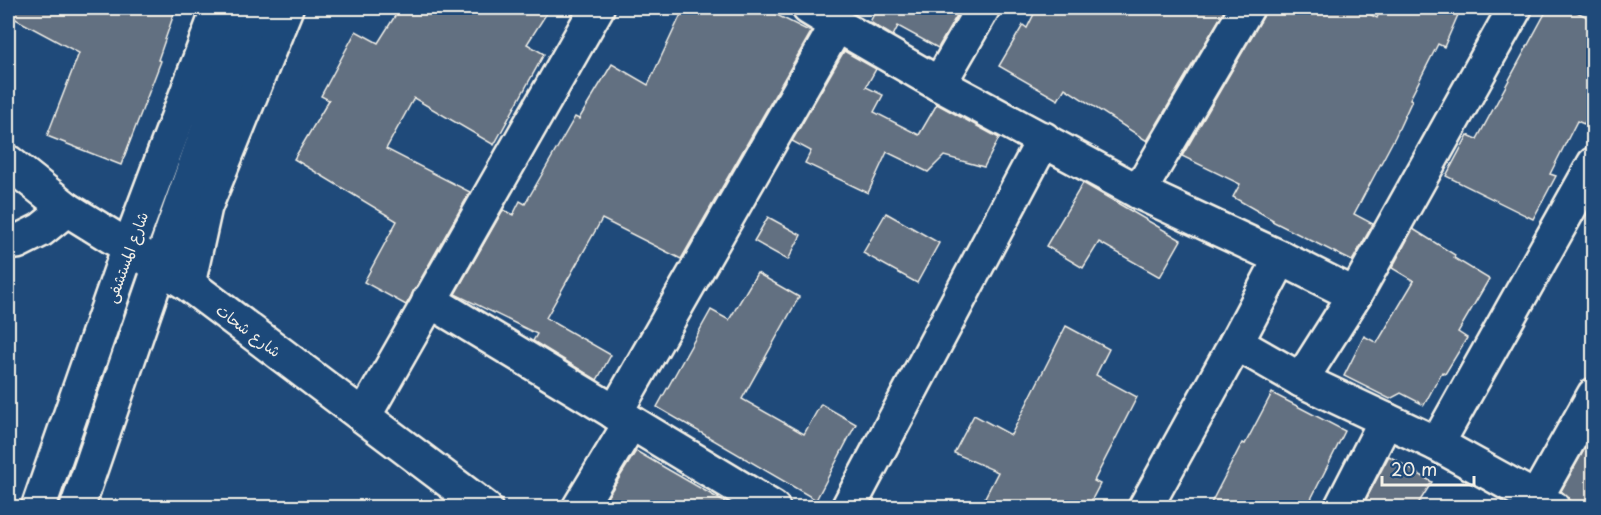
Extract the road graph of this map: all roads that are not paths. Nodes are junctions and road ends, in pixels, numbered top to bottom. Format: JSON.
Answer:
{"nodes":[{"id":1,"x":219,"y":8,"type":"edge"},
{"id":2,"x":252,"y":8,"type":"edge"},
{"id":3,"x":286,"y":8,"type":"edge"},
{"id":4,"x":597,"y":8,"type":"edge"},
{"id":5,"x":810,"y":8,"type":"edge"},
{"id":6,"x":983,"y":8,"type":"edge"},
{"id":7,"x":1247,"y":8,"type":"edge"},
{"id":8,"x":1515,"y":8,"type":"edge"},
{"id":9,"x":837,"y":25,"type":"junction"},
{"id":10,"x":939,"y":84,"type":"junction"},
{"id":11,"x":1044,"y":139,"type":"junction"},
{"id":12,"x":8,"y":162,"type":"edge"},
{"id":13,"x":1593,"y":164,"type":"edge"},
{"id":14,"x":1139,"y":192,"type":"junction"},
{"id":15,"x":67,"y":209,"type":"junction"},
{"id":16,"x":1582,"y":210,"type":"edge"},
{"id":17,"x":8,"y":241,"type":"edge"},
{"id":18,"x":129,"y":247,"type":"junction"},
{"id":19,"x":1281,"y":258,"type":"junction"},
{"id":20,"x":174,"y":275,"type":"junction"},
{"id":21,"x":1355,"y":295,"type":"junction"},
{"id":22,"x":429,"y":300,"type":"junction"},
{"id":23,"x":1236,"y":343,"type":"junction"},
{"id":24,"x":1301,"y":380,"type":"junction"},
{"id":25,"x":1593,"y":395,"type":"edge"},
{"id":26,"x":364,"y":416,"type":"junction"},
{"id":27,"x":623,"y":417,"type":"junction"},
{"id":28,"x":1386,"y":420,"type":"junction"},
{"id":29,"x":1437,"y":444,"type":"junction"},
{"id":30,"x":1544,"y":503,"type":"edge"},
{"id":31,"x":38,"y":507,"type":"edge"},
{"id":32,"x":77,"y":507,"type":"edge"},
{"id":33,"x":484,"y":507,"type":"edge"},
{"id":34,"x":579,"y":507,"type":"edge"},
{"id":35,"x":773,"y":507,"type":"edge"},
{"id":36,"x":848,"y":507,"type":"edge"},
{"id":37,"x":1145,"y":507,"type":"edge"},
{"id":38,"x":1341,"y":507,"type":"edge"}],
"edges":[{"from":1,"to":18,"type":"street","name":"شارع المستشفى"},
{"from":2,"to":20,"type":"street"},
{"from":3,"to":20,"type":"street"},
{"from":4,"to":22,"type":"street"},
{"from":5,"to":9,"type":"street"},
{"from":6,"to":10,"type":"street"},
{"from":7,"to":14,"type":"street"},
{"from":8,"to":21,"type":"street"},
{"from":9,"to":10,"type":"street"},
{"from":9,"to":27,"type":"street"},
{"from":10,"to":11,"type":"street"},
{"from":11,"to":14,"type":"street"},
{"from":11,"to":36,"type":"street"},
{"from":12,"to":15,"type":"street","name":"شارع شحات"},
{"from":13,"to":16,"type":"street"},
{"from":14,"to":19,"type":"street"},
{"from":15,"to":17,"type":"street"},
{"from":15,"to":18,"type":"street","name":"شارع شحات"},
{"from":16,"to":29,"type":"street"},
{"from":18,"to":20,"type":"street","name":"شارع شحات"},
{"from":18,"to":31,"type":"street","name":"شارع المستشفى"},
{"from":19,"to":21,"type":"street"},
{"from":19,"to":23,"type":"street"},
{"from":20,"to":26,"type":"street","name":"شارع شحات"},
{"from":20,"to":32,"type":"street"},
{"from":21,"to":24,"type":"street"},
{"from":22,"to":26,"type":"street"},
{"from":22,"to":27,"type":"street"},
{"from":23,"to":24,"type":"street"},
{"from":23,"to":37,"type":"street"},
{"from":24,"to":28,"type":"street"},
{"from":25,"to":30,"type":"street"},
{"from":26,"to":33,"type":"street","name":"شارع شحات"},
{"from":27,"to":34,"type":"street"},
{"from":27,"to":35,"type":"street"},
{"from":28,"to":29,"type":"street"},
{"from":28,"to":38,"type":"street"},
{"from":29,"to":30,"type":"street"}]}
